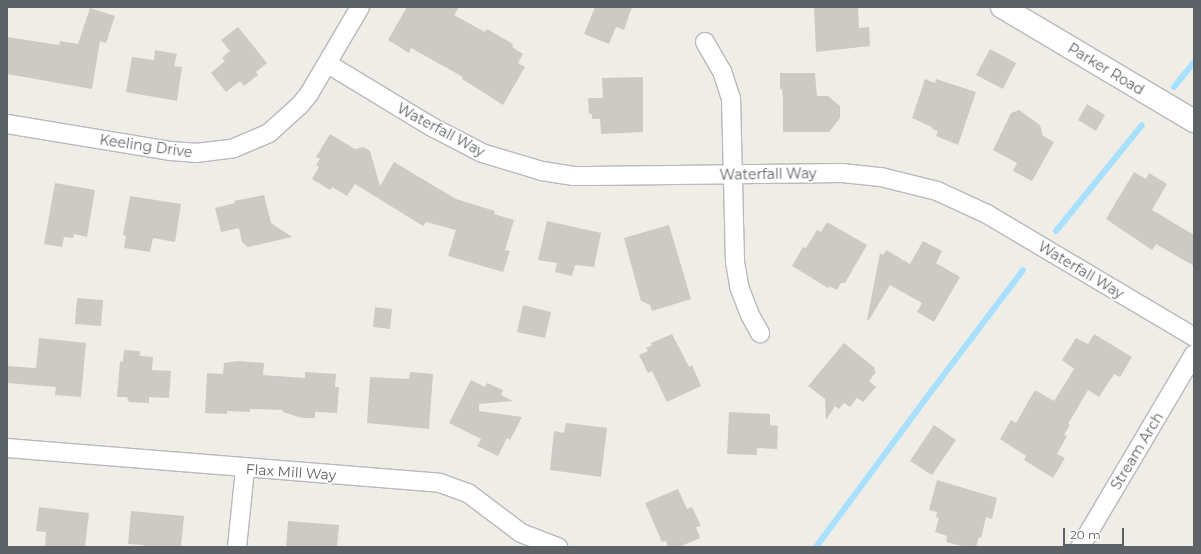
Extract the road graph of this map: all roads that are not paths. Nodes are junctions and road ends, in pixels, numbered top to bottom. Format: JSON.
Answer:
{"nodes":[{"id":1,"x":360,"y":7,"type":"edge"},
{"id":2,"x":1012,"y":9,"type":"edge"},
{"id":3,"x":705,"y":42,"type":"dead end"},
{"id":4,"x":328,"y":64,"type":"junction"},
{"id":5,"x":1194,"y":121,"type":"edge"},
{"id":6,"x":7,"y":124,"type":"edge"},
{"id":7,"x":733,"y":175,"type":"junction"},
{"id":8,"x":760,"y":333,"type":"dead end"},
{"id":9,"x":1194,"y":337,"type":"edge"},
{"id":10,"x":1194,"y":354,"type":"edge"},
{"id":11,"x":7,"y":448,"type":"edge"},
{"id":12,"x":245,"y":469,"type":"junction"},
{"id":13,"x":237,"y":547,"type":"edge"},
{"id":14,"x":558,"y":547,"type":"edge"},
{"id":15,"x":1080,"y":547,"type":"edge"}],
"edges":[{"from":1,"to":4,"type":"street","name":"Keeling Drive"},
{"from":2,"to":5,"type":"street","name":"Parker Road"},
{"from":3,"to":7,"type":"street"},
{"from":4,"to":6,"type":"street","name":"Keeling Drive"},
{"from":4,"to":7,"type":"street","name":"Waterfall Way"},
{"from":7,"to":8,"type":"street"},
{"from":7,"to":9,"type":"street","name":"Waterfall Way"},
{"from":10,"to":15,"type":"street","name":"Stream Arch"},
{"from":11,"to":12,"type":"street","name":"Flax Mill Way"},
{"from":12,"to":13,"type":"street"},
{"from":12,"to":14,"type":"street","name":"Flax Mill Way"}]}
